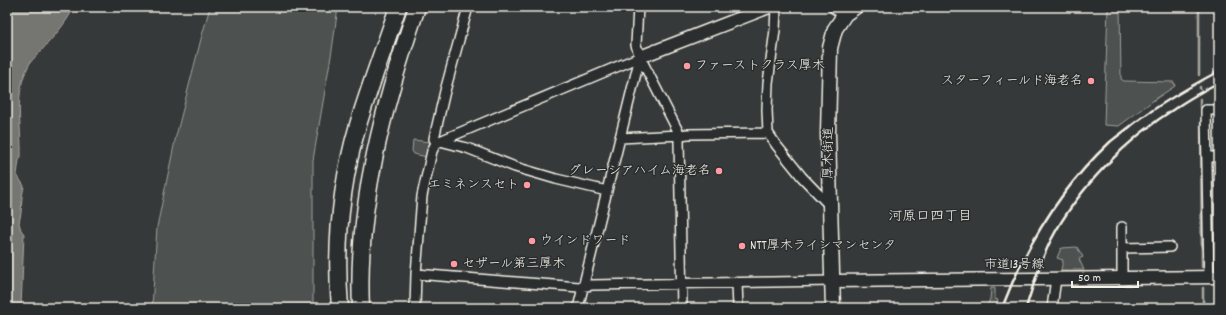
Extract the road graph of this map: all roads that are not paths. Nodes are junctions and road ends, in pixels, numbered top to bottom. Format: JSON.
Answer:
{"nodes":[{"id":1,"x":398,"y":7,"type":"edge"},
{"id":2,"x":417,"y":7,"type":"edge"},
{"id":3,"x":468,"y":7,"type":"edge"},
{"id":4,"x":638,"y":7,"type":"edge"},
{"id":5,"x":769,"y":7,"type":"edge"},
{"id":6,"x":776,"y":7,"type":"edge"},
{"id":7,"x":845,"y":9,"type":"edge"},
{"id":8,"x":640,"y":57,"type":"junction"},
{"id":9,"x":1219,"y":110,"type":"edge"},
{"id":10,"x":768,"y":133,"type":"junction"},
{"id":11,"x":680,"y":135,"type":"junction"},
{"id":12,"x":620,"y":138,"type":"junction"},
{"id":13,"x":439,"y":142,"type":"junction"},
{"id":14,"x":1207,"y":157,"type":"junction"},
{"id":15,"x":1219,"y":157,"type":"edge"},
{"id":16,"x":607,"y":191,"type":"junction"},
{"id":17,"x":829,"y":205,"type":"junction"},
{"id":18,"x":1122,"y":227,"type":"dead end"},
{"id":19,"x":1170,"y":247,"type":"dead end"},
{"id":20,"x":1122,"y":248,"type":"junction"},
{"id":21,"x":416,"y":274,"type":"junction"},
{"id":22,"x":1207,"y":277,"type":"edge"},
{"id":23,"x":1056,"y":278,"type":"junction"},
{"id":24,"x":1122,"y":278,"type":"junction"},
{"id":25,"x":833,"y":281,"type":"junction"},
{"id":26,"x":737,"y":283,"type":"junction"},
{"id":27,"x":682,"y":284,"type":"junction"},
{"id":28,"x":583,"y":286,"type":"junction"},
{"id":29,"x":340,"y":308,"type":"edge"},
{"id":30,"x":361,"y":308,"type":"edge"},
{"id":31,"x":415,"y":308,"type":"edge"},
{"id":32,"x":578,"y":308,"type":"edge"},
{"id":33,"x":682,"y":308,"type":"edge"},
{"id":34,"x":738,"y":308,"type":"edge"},
{"id":35,"x":833,"y":308,"type":"edge"},
{"id":36,"x":1052,"y":308,"type":"edge"}],
"edges":[{"from":1,"to":29,"type":"highway"},
{"from":2,"to":30,"type":"highway"},
{"from":3,"to":13,"type":"street"},
{"from":4,"to":8,"type":"street"},
{"from":5,"to":8,"type":"street"},
{"from":6,"to":10,"type":"street"},
{"from":7,"to":17,"type":"main road","name":"厚木街道"},
{"from":8,"to":11,"type":"street"},
{"from":8,"to":12,"type":"street"},
{"from":8,"to":13,"type":"street"},
{"from":9,"to":14,"type":"street"},
{"from":10,"to":11,"type":"street"},
{"from":10,"to":17,"type":"street"},
{"from":11,"to":12,"type":"street"},
{"from":11,"to":27,"type":"street"},
{"from":12,"to":16,"type":"street"},
{"from":13,"to":16,"type":"street"},
{"from":13,"to":21,"type":"street"},
{"from":14,"to":15,"type":"street"},
{"from":14,"to":22,"type":"street"},
{"from":16,"to":28,"type":"street"},
{"from":17,"to":25,"type":"main road","name":"厚木街道"},
{"from":18,"to":20,"type":"street"},
{"from":19,"to":20,"type":"street"},
{"from":20,"to":24,"type":"street"},
{"from":21,"to":28,"type":"street"},
{"from":21,"to":31,"type":"street"},
{"from":22,"to":24,"type":"street","name":"市道13号線"},
{"from":23,"to":24,"type":"street","name":"市道13号線"},
{"from":23,"to":25,"type":"street","name":"市道13号線"},
{"from":23,"to":36,"type":"street"},
{"from":25,"to":26,"type":"street"},
{"from":25,"to":35,"type":"main road","name":"厚木街道"},
{"from":26,"to":27,"type":"street"},
{"from":26,"to":34,"type":"street"},
{"from":27,"to":28,"type":"street"},
{"from":27,"to":33,"type":"street"},
{"from":28,"to":32,"type":"street"}]}
